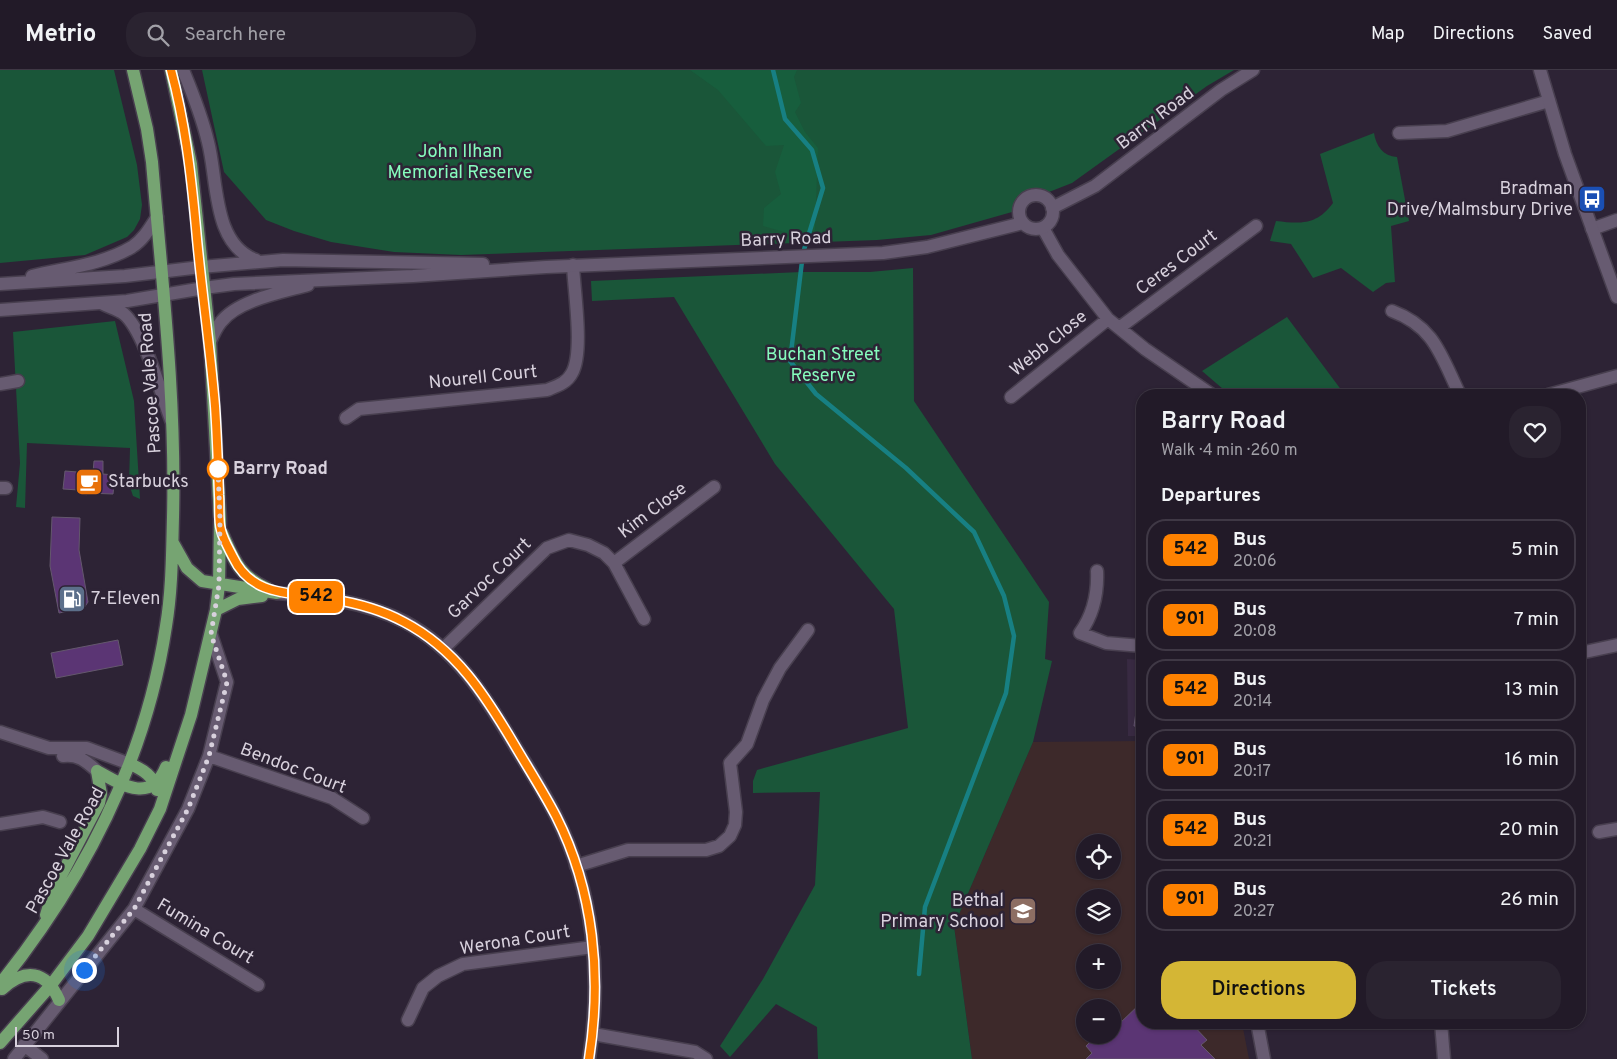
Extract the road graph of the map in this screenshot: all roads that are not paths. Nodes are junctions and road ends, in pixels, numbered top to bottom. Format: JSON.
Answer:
{"nodes":[{"id":1,"x":133,"y":70,"type":"edge"},
{"id":2,"x":171,"y":70,"type":"edge"},
{"id":3,"x":182,"y":70,"type":"edge"},
{"id":4,"x":1253,"y":70,"type":"edge"},
{"id":5,"x":1540,"y":70,"type":"edge"},
{"id":6,"x":1549,"y":101,"type":"junction"},
{"id":7,"x":1399,"y":133,"type":"dead end"},
{"id":8,"x":1052,"y":208,"type":"junction"},
{"id":9,"x":156,"y":217,"type":"junction"},
{"id":10,"x":1617,"y":220,"type":"edge"},
{"id":11,"x":1023,"y":223,"type":"junction"},
{"id":12,"x":1256,"y":226,"type":"dead end"},
{"id":13,"x":1043,"y":228,"type":"junction"},
{"id":14,"x":1592,"y":229,"type":"junction"},
{"id":15,"x":258,"y":261,"type":"junction"},
{"id":16,"x":573,"y":266,"type":"junction"},
{"id":17,"x":201,"y":267,"type":"junction"},
{"id":18,"x":546,"y":267,"type":"junction"},
{"id":19,"x":161,"y":272,"type":"junction"},
{"id":20,"x":335,"y":278,"type":"junction"},
{"id":21,"x":0,"y":284,"type":"edge"},
{"id":22,"x":204,"y":288,"type":"junction"},
{"id":23,"x":162,"y":294,"type":"junction"},
{"id":24,"x":1617,"y":297,"type":"edge"},
{"id":25,"x":102,"y":303,"type":"junction"},
{"id":26,"x":0,"y":310,"type":"edge"},
{"id":27,"x":1392,"y":311,"type":"dead end"},
{"id":28,"x":1108,"y":319,"type":"junction"},
{"id":29,"x":1120,"y":328,"type":"junction"},
{"id":30,"x":210,"y":342,"type":"junction"},
{"id":31,"x":1617,"y":376,"type":"edge"},
{"id":32,"x":18,"y":381,"type":"dead end"},
{"id":33,"x":0,"y":384,"type":"edge"},
{"id":34,"x":1203,"y":389,"type":"edge"},
{"id":35,"x":1457,"y":389,"type":"edge"},
{"id":36,"x":1570,"y":389,"type":"edge"},
{"id":37,"x":1011,"y":397,"type":"dead end"},
{"id":38,"x":346,"y":418,"type":"dead end"},
{"id":39,"x":174,"y":430,"type":"junction"},
{"id":40,"x":714,"y":487,"type":"dead end"},
{"id":41,"x":220,"y":528,"type":"junction"},
{"id":42,"x":173,"y":543,"type":"junction"},
{"id":43,"x":614,"y":563,"type":"junction"},
{"id":44,"x":1097,"y":571,"type":"dead end"},
{"id":45,"x":219,"y":585,"type":"junction"},
{"id":46,"x":277,"y":593,"type":"junction"},
{"id":47,"x":216,"y":610,"type":"junction"},
{"id":48,"x":644,"y":619,"type":"dead end"},
{"id":49,"x":808,"y":630,"type":"dead end"},
{"id":50,"x":211,"y":634,"type":"junction"},
{"id":51,"x":1617,"y":644,"type":"edge"},
{"id":52,"x":1136,"y":646,"type":"edge"},
{"id":53,"x":444,"y":648,"type":"junction"},
{"id":54,"x":1586,"y":652,"type":"edge"},
{"id":55,"x":191,"y":715,"type":"junction"},
{"id":56,"x":0,"y":732,"type":"edge"},
{"id":57,"x":0,"y":740,"type":"edge"},
{"id":58,"x":209,"y":756,"type":"junction"},
{"id":59,"x":130,"y":764,"type":"junction"},
{"id":60,"x":98,"y":771,"type":"junction"},
{"id":61,"x":155,"y":783,"type":"junction"},
{"id":62,"x":122,"y":785,"type":"junction"},
{"id":63,"x":160,"y":809,"type":"junction"},
{"id":64,"x":363,"y":818,"type":"dead end"},
{"id":65,"x":60,"y":822,"type":"dead end"},
{"id":66,"x":0,"y":824,"type":"edge"},
{"id":67,"x":1617,"y":829,"type":"edge"},
{"id":68,"x":1599,"y":832,"type":"dead end"},
{"id":69,"x":576,"y":866,"type":"junction"},
{"id":70,"x":134,"y":909,"type":"junction"},
{"id":71,"x":41,"y":932,"type":"junction"},
{"id":72,"x":593,"y":947,"type":"junction"},
{"id":73,"x":0,"y":984,"type":"edge"},
{"id":74,"x":51,"y":985,"type":"junction"},
{"id":75,"x":258,"y":985,"type":"dead end"},
{"id":76,"x":0,"y":990,"type":"edge"},
{"id":77,"x":59,"y":1000,"type":"junction"},
{"id":78,"x":408,"y":1020,"type":"dead end"},
{"id":79,"x":1258,"y":1029,"type":"edge"},
{"id":80,"x":1442,"y":1029,"type":"edge"},
{"id":81,"x":593,"y":1034,"type":"junction"},
{"id":82,"x":0,"y":1043,"type":"edge"},
{"id":83,"x":24,"y":1046,"type":"junction"},
{"id":84,"x":14,"y":1059,"type":"edge"},
{"id":85,"x":42,"y":1059,"type":"edge"},
{"id":86,"x":589,"y":1059,"type":"edge"},
{"id":87,"x":706,"y":1059,"type":"edge"},
{"id":88,"x":1264,"y":1059,"type":"edge"},
{"id":89,"x":1444,"y":1059,"type":"edge"}],
"edges":[{"from":1,"to":9,"type":"main road","name":"Pascoe Vale Road"},
{"from":2,"to":17,"type":"main road"},
{"from":3,"to":15,"type":"street"},
{"from":4,"to":8,"type":"street","name":"Barry Road"},
{"from":5,"to":6,"type":"street"},
{"from":6,"to":7,"type":"street"},
{"from":6,"to":14,"type":"street"},
{"from":8,"to":11,"type":"street"},
{"from":8,"to":13,"type":"street"},
{"from":9,"to":19,"type":"main road","name":"Pascoe Vale Road"},
{"from":9,"to":21,"type":"street"},
{"from":10,"to":14,"type":"street"},
{"from":11,"to":13,"type":"street"},
{"from":11,"to":16,"type":"street","name":"Barry Road"},
{"from":12,"to":29,"type":"street","name":"Ceres Court"},
{"from":13,"to":28,"type":"street"},
{"from":14,"to":24,"type":"street"},
{"from":15,"to":17,"type":"street","name":"Barry Road"},
{"from":15,"to":18,"type":"street","name":"Barry Road"},
{"from":16,"to":18,"type":"street","name":"Barry Road"},
{"from":16,"to":38,"type":"street","name":"Nourell Court"},
{"from":17,"to":19,"type":"street","name":"Barry Road"},
{"from":17,"to":22,"type":"main road"},
{"from":18,"to":20,"type":"street","name":"Barry Road"},
{"from":19,"to":21,"type":"street","name":"Barry Road"},
{"from":19,"to":23,"type":"main road","name":"Pascoe Vale Road"},
{"from":20,"to":22,"type":"street","name":"Barry Road"},
{"from":20,"to":30,"type":"street"},
{"from":22,"to":23,"type":"street","name":"Barry Road"},
{"from":22,"to":30,"type":"main road"},
{"from":23,"to":25,"type":"street","name":"Barry Road"},
{"from":23,"to":39,"type":"main road","name":"Pascoe Vale Road"},
{"from":25,"to":26,"type":"street","name":"Barry Road"},
{"from":25,"to":39,"type":"street"},
{"from":27,"to":35,"type":"street"},
{"from":28,"to":29,"type":"street"},
{"from":28,"to":37,"type":"street","name":"Webb Close"},
{"from":29,"to":34,"type":"street"},
{"from":30,"to":41,"type":"main road"},
{"from":31,"to":36,"type":"street"},
{"from":32,"to":33,"type":"street"},
{"from":39,"to":42,"type":"main road","name":"Pascoe Vale Road"},
{"from":40,"to":43,"type":"street","name":"Kim Close"},
{"from":41,"to":45,"type":"main road"},
{"from":41,"to":46,"type":"main road"},
{"from":42,"to":45,"type":"main road"},
{"from":42,"to":59,"type":"main road","name":"Pascoe Vale Road"},
{"from":43,"to":48,"type":"street","name":"Garvoc Court"},
{"from":43,"to":53,"type":"street","name":"Garvoc Court"},
{"from":44,"to":52,"type":"street"},
{"from":45,"to":46,"type":"main road"},
{"from":45,"to":47,"type":"main road"},
{"from":46,"to":47,"type":"main road"},
{"from":46,"to":53,"type":"street"},
{"from":47,"to":50,"type":"main road"},
{"from":49,"to":69,"type":"street"},
{"from":50,"to":55,"type":"main road"},
{"from":50,"to":58,"type":"street"},
{"from":51,"to":54,"type":"street"},
{"from":53,"to":69,"type":"street"},
{"from":55,"to":61,"type":"main road"},
{"from":55,"to":63,"type":"main road"},
{"from":56,"to":59,"type":"street"},
{"from":57,"to":60,"type":"street"},
{"from":58,"to":64,"type":"street","name":"Bendoc Court"},
{"from":58,"to":70,"type":"street"},
{"from":59,"to":61,"type":"main road"},
{"from":59,"to":62,"type":"main road","name":"Pascoe Vale Road"},
{"from":60,"to":62,"type":"main road"},
{"from":60,"to":71,"type":"main road"},
{"from":61,"to":62,"type":"main road"},
{"from":61,"to":63,"type":"main road"},
{"from":62,"to":71,"type":"main road","name":"Pascoe Vale Road"},
{"from":63,"to":74,"type":"main road"},
{"from":65,"to":66,"type":"street"},
{"from":67,"to":68,"type":"street"},
{"from":69,"to":72,"type":"street"},
{"from":70,"to":75,"type":"street","name":"Fumina Court"},
{"from":70,"to":77,"type":"street"},
{"from":71,"to":73,"type":"main road","name":"Pascoe Vale Road"},
{"from":72,"to":78,"type":"street","name":"Werona Court"},
{"from":72,"to":81,"type":"street"},
{"from":74,"to":76,"type":"main road"},
{"from":74,"to":77,"type":"main road"},
{"from":74,"to":82,"type":"main road"},
{"from":77,"to":83,"type":"street"},
{"from":79,"to":88,"type":"street"},
{"from":80,"to":89,"type":"street"},
{"from":81,"to":86,"type":"street"},
{"from":81,"to":87,"type":"street"},
{"from":83,"to":84,"type":"street"},
{"from":83,"to":85,"type":"street"}]}
